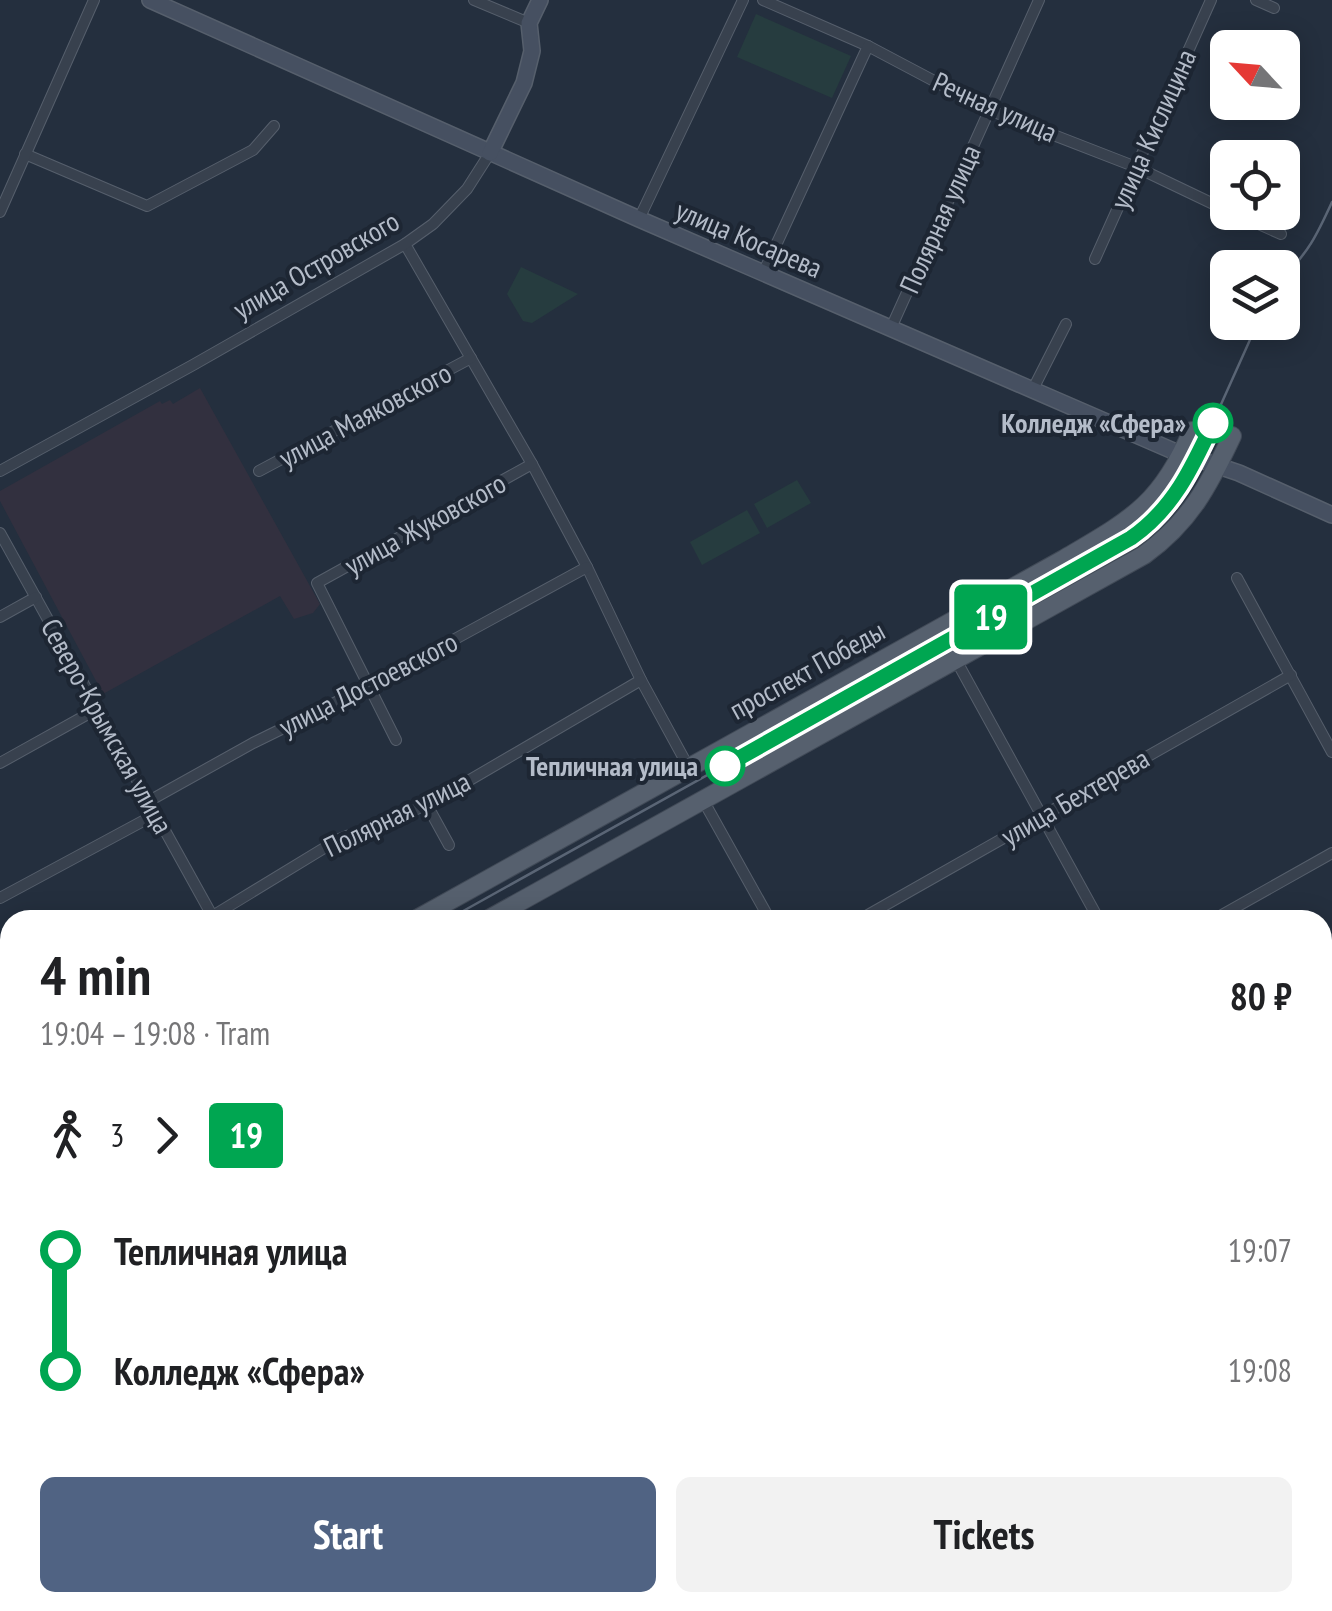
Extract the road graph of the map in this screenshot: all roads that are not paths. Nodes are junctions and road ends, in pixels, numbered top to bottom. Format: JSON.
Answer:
{"nodes":[{"id":1,"x":94,"y":0,"type":"edge"},
{"id":2,"x":150,"y":0,"type":"edge"},
{"id":3,"x":474,"y":0,"type":"edge"},
{"id":4,"x":540,"y":0,"type":"edge"},
{"id":5,"x":743,"y":0,"type":"edge"},
{"id":6,"x":763,"y":0,"type":"edge"},
{"id":7,"x":1039,"y":0,"type":"edge"},
{"id":8,"x":1211,"y":0,"type":"edge"},
{"id":9,"x":1256,"y":0,"type":"edge"},
{"id":10,"x":1274,"y":8,"type":"dead end"},
{"id":11,"x":529,"y":23,"type":"junction"},
{"id":12,"x":868,"y":46,"type":"junction"},
{"id":13,"x":989,"y":110,"type":"junction"},
{"id":14,"x":274,"y":126,"type":"dead end"},
{"id":15,"x":490,"y":152,"type":"junction"},
{"id":16,"x":25,"y":154,"type":"junction"},
{"id":17,"x":1136,"y":167,"type":"junction"},
{"id":18,"x":1210,"y":202,"type":"edge"},
{"id":19,"x":0,"y":212,"type":"edge"},
{"id":20,"x":640,"y":220,"type":"junction"},
{"id":21,"x":1272,"y":230,"type":"edge"},
{"id":22,"x":1281,"y":234,"type":"dead end"},
{"id":23,"x":405,"y":244,"type":"junction"},
{"id":24,"x":1095,"y":259,"type":"dead end"},
{"id":25,"x":764,"y":272,"type":"junction"},
{"id":26,"x":1066,"y":324,"type":"dead end"},
{"id":27,"x":891,"y":328,"type":"junction"},
{"id":28,"x":472,"y":358,"type":"junction"},
{"id":29,"x":1032,"y":388,"type":"junction"},
{"id":30,"x":1192,"y":431,"type":"dead end"},
{"id":31,"x":1232,"y":436,"type":"dead end"},
{"id":32,"x":1182,"y":454,"type":"junction"},
{"id":33,"x":532,"y":464,"type":"junction"},
{"id":34,"x":1218,"y":466,"type":"junction"},
{"id":35,"x":0,"y":471,"type":"edge"},
{"id":36,"x":259,"y":471,"type":"dead end"},
{"id":37,"x":1332,"y":515,"type":"edge"},
{"id":38,"x":0,"y":533,"type":"edge"},
{"id":39,"x":587,"y":568,"type":"junction"},
{"id":40,"x":1237,"y":578,"type":"dead end"},
{"id":41,"x":36,"y":597,"type":"junction"},
{"id":42,"x":0,"y":617,"type":"edge"},
{"id":43,"x":956,"y":660,"type":"junction"},
{"id":44,"x":1291,"y":675,"type":"junction"},
{"id":45,"x":641,"y":680,"type":"junction"},
{"id":46,"x":369,"y":686,"type":"junction"},
{"id":47,"x":97,"y":709,"type":"junction"},
{"id":48,"x":396,"y":740,"type":"dead end"},
{"id":49,"x":1332,"y":752,"type":"edge"},
{"id":50,"x":0,"y":763,"type":"edge"},
{"id":51,"x":689,"y":768,"type":"junction"},
{"id":52,"x":703,"y":800,"type":"junction"},
{"id":53,"x":149,"y":801,"type":"junction"},
{"id":54,"x":427,"y":805,"type":"junction"},
{"id":55,"x":156,"y":814,"type":"junction"},
{"id":56,"x":1040,"y":817,"type":"junction"},
{"id":57,"x":450,"y":845,"type":"dead end"},
{"id":58,"x":1332,"y":853,"type":"edge"},
{"id":59,"x":0,"y":898,"type":"edge"},
{"id":60,"x":206,"y":910,"type":"edge"},
{"id":61,"x":225,"y":910,"type":"edge"},
{"id":62,"x":433,"y":910,"type":"edge"},
{"id":63,"x":508,"y":910,"type":"edge"},
{"id":64,"x":764,"y":910,"type":"edge"},
{"id":65,"x":877,"y":910,"type":"edge"},
{"id":66,"x":1093,"y":910,"type":"edge"},
{"id":67,"x":1230,"y":910,"type":"edge"}],
"edges":[{"from":1,"to":16,"type":"street"},
{"from":2,"to":15,"type":"street","name":"улица Косарева"},
{"from":3,"to":11,"type":"street"},
{"from":4,"to":11,"type":"street","name":"улица Островского"},
{"from":5,"to":20,"type":"street"},
{"from":6,"to":12,"type":"street","name":"Речная улица"},
{"from":7,"to":13,"type":"street","name":"Полярная улица"},
{"from":8,"to":17,"type":"street","name":"улица Кислицина"},
{"from":9,"to":10,"type":"street"},
{"from":11,"to":15,"type":"street","name":"улица Островского"},
{"from":12,"to":13,"type":"street","name":"Речная улица"},
{"from":12,"to":25,"type":"street"},
{"from":13,"to":17,"type":"street","name":"Речная улица"},
{"from":13,"to":27,"type":"street","name":"Полярная улица"},
{"from":14,"to":16,"type":"street"},
{"from":15,"to":20,"type":"street","name":"улица Косарева"},
{"from":15,"to":23,"type":"street","name":"улица Островского"},
{"from":16,"to":19,"type":"street"},
{"from":17,"to":18,"type":"street","name":"Речная улица"},
{"from":17,"to":24,"type":"street","name":"улица Кислицина"},
{"from":20,"to":25,"type":"street","name":"улица Косарева"},
{"from":21,"to":22,"type":"street","name":"Речная улица"},
{"from":23,"to":28,"type":"street"},
{"from":23,"to":35,"type":"street","name":"улица Островского"},
{"from":25,"to":27,"type":"street","name":"улица Косарева"},
{"from":26,"to":29,"type":"street"},
{"from":27,"to":29,"type":"street","name":"улица Косарева"},
{"from":28,"to":33,"type":"street"},
{"from":28,"to":36,"type":"street","name":"улица Маяковского"},
{"from":29,"to":32,"type":"street","name":"улица Косарева"},
{"from":30,"to":32,"type":"main road","name":"проспект Победы"},
{"from":31,"to":34,"type":"main road"},
{"from":32,"to":34,"type":"street","name":"улица Косарева"},
{"from":32,"to":51,"type":"main road","name":"проспект Победы"},
{"from":33,"to":39,"type":"street"},
{"from":33,"to":46,"type":"street","name":"улица Жуковского"},
{"from":34,"to":37,"type":"street","name":"улица Косарева"},
{"from":34,"to":43,"type":"main road"},
{"from":38,"to":41,"type":"street","name":"Северо-Крымская улица"},
{"from":39,"to":45,"type":"street"},
{"from":39,"to":46,"type":"street","name":"улица Достоевского"},
{"from":40,"to":44,"type":"street"},
{"from":41,"to":42,"type":"street"},
{"from":41,"to":47,"type":"street","name":"Северо-Крымская улица"},
{"from":43,"to":52,"type":"main road"},
{"from":43,"to":56,"type":"street"},
{"from":44,"to":49,"type":"street"},
{"from":44,"to":56,"type":"street","name":"улица Бехтерева"},
{"from":45,"to":51,"type":"street"},
{"from":45,"to":54,"type":"street","name":"Полярная улица"},
{"from":46,"to":48,"type":"street"},
{"from":46,"to":53,"type":"street","name":"улица Достоевского"},
{"from":47,"to":50,"type":"street"},
{"from":47,"to":53,"type":"street","name":"Северо-Крымская улица"},
{"from":51,"to":62,"type":"main road","name":"проспект Победы"},
{"from":52,"to":63,"type":"main road"},
{"from":52,"to":64,"type":"street"},
{"from":53,"to":55,"type":"street","name":"Северо-Крымская улица"},
{"from":54,"to":57,"type":"street"},
{"from":54,"to":61,"type":"street","name":"Полярная улица"},
{"from":55,"to":59,"type":"street"},
{"from":55,"to":60,"type":"street","name":"Северо-Крымская улица"},
{"from":56,"to":65,"type":"street","name":"улица Бехтерева"},
{"from":56,"to":66,"type":"street"},
{"from":58,"to":67,"type":"street"}]}
